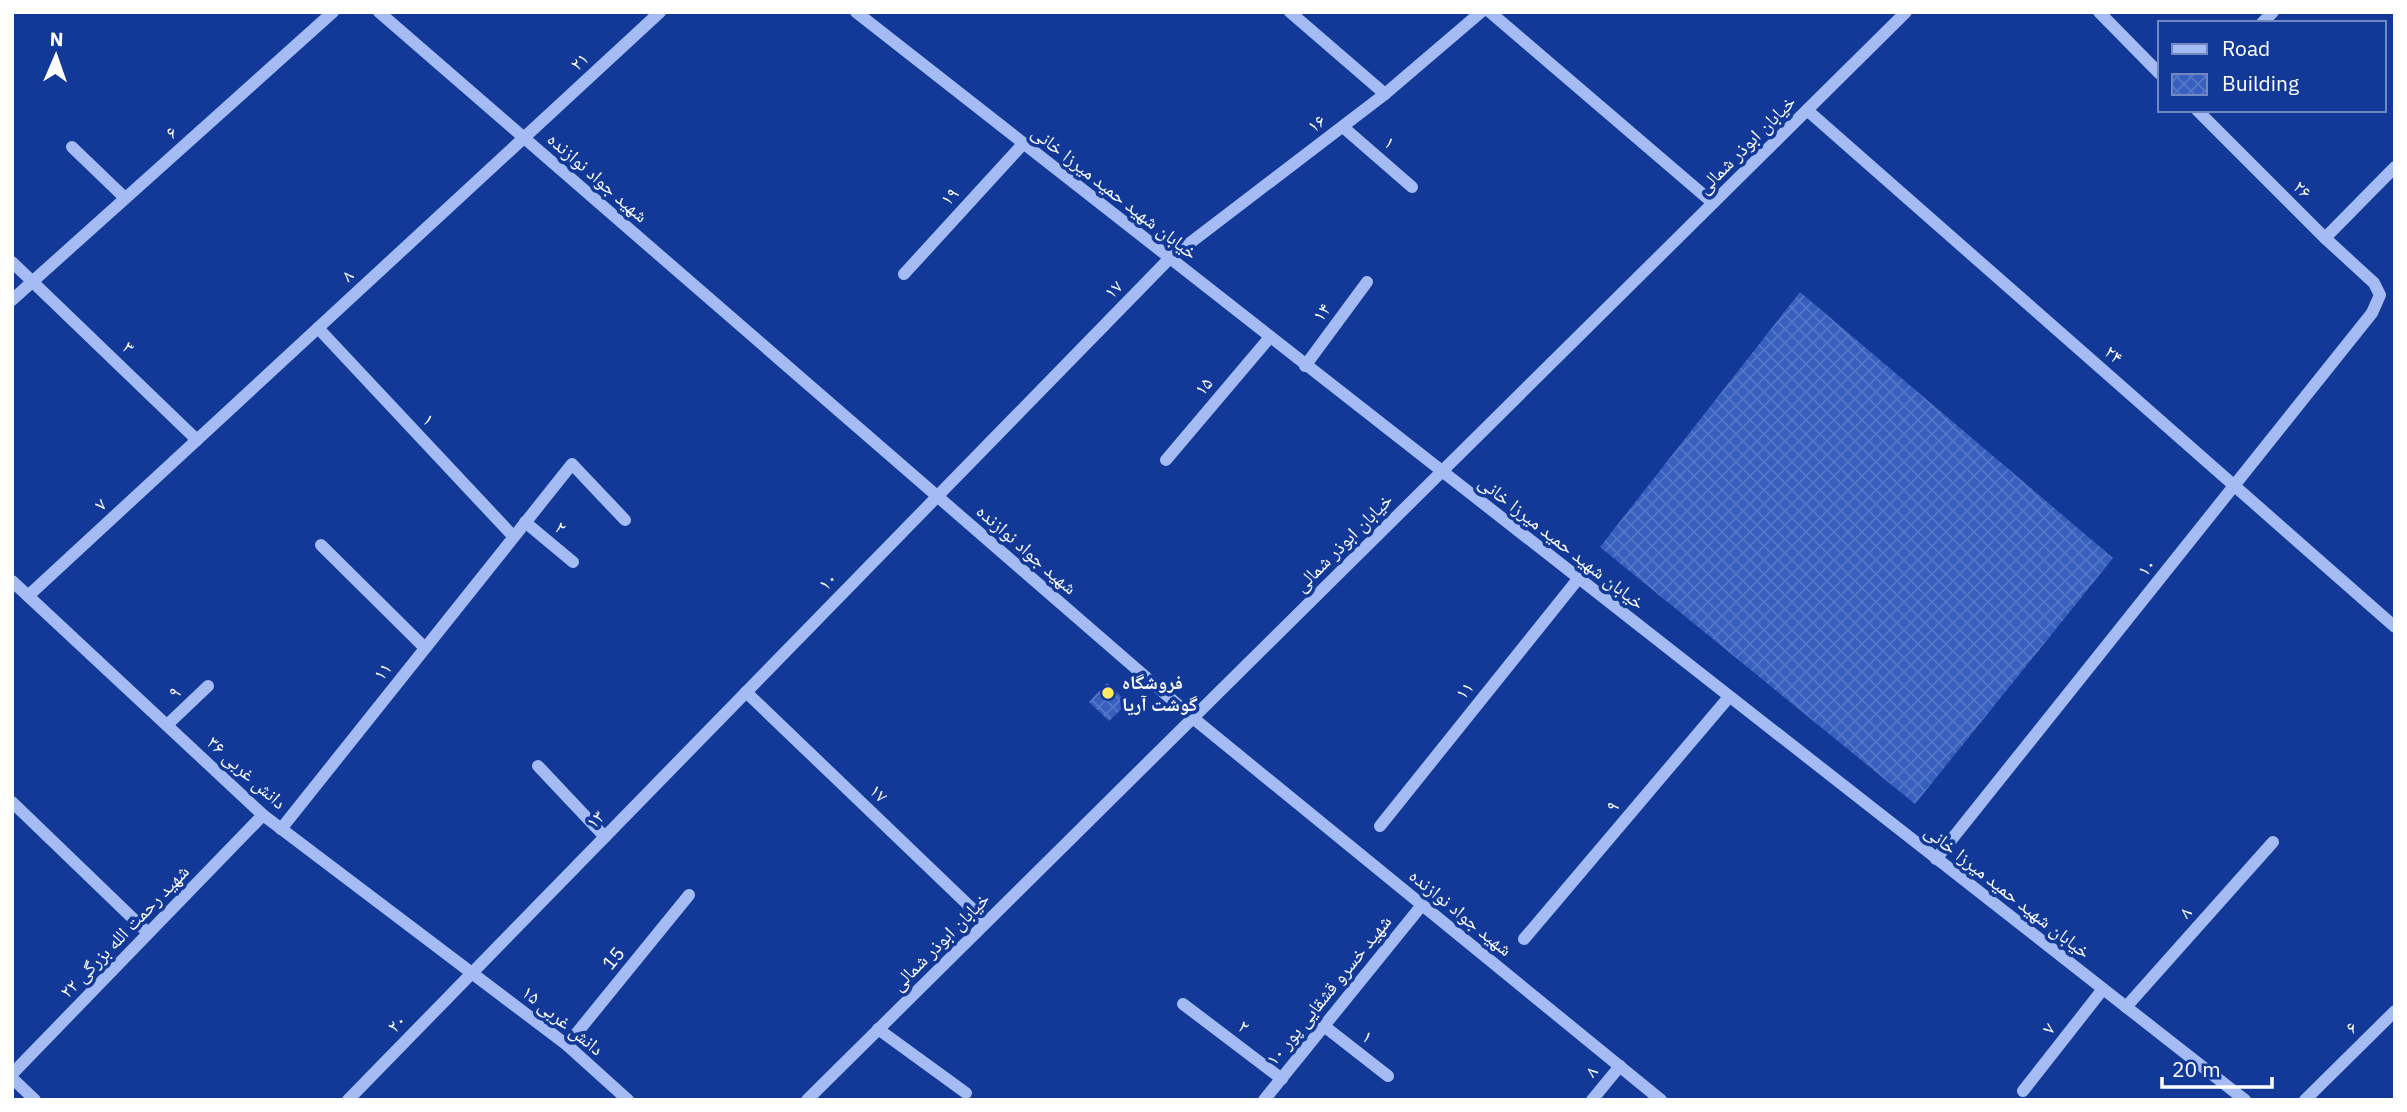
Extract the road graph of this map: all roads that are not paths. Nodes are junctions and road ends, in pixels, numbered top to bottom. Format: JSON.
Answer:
{"nodes":[{"id":1,"x":333,"y":12,"type":"edge"},
{"id":2,"x":379,"y":12,"type":"edge"},
{"id":3,"x":660,"y":12,"type":"edge"},
{"id":4,"x":856,"y":12,"type":"edge"},
{"id":5,"x":1290,"y":12,"type":"edge"},
{"id":6,"x":1481,"y":12,"type":"edge"},
{"id":7,"x":1490,"y":12,"type":"edge"},
{"id":8,"x":1906,"y":12,"type":"edge"},
{"id":9,"x":2099,"y":12,"type":"edge"},
{"id":10,"x":2158,"y":72,"type":"edge"},
{"id":11,"x":1385,"y":94,"type":"junction"},
{"id":12,"x":1807,"y":110,"type":"junction"},
{"id":13,"x":2199,"y":112,"type":"edge"},
{"id":14,"x":1343,"y":127,"type":"junction"},
{"id":15,"x":523,"y":137,"type":"junction"},
{"id":16,"x":1023,"y":144,"type":"junction"},
{"id":17,"x":72,"y":147,"type":"dead end"},
{"id":18,"x":2395,"y":167,"type":"edge"},
{"id":19,"x":1412,"y":187,"type":"dead end"},
{"id":20,"x":125,"y":198,"type":"junction"},
{"id":21,"x":1713,"y":203,"type":"junction"},
{"id":22,"x":2325,"y":238,"type":"junction"},
{"id":23,"x":1169,"y":259,"type":"junction"},
{"id":24,"x":12,"y":262,"type":"edge"},
{"id":25,"x":904,"y":274,"type":"dead end"},
{"id":26,"x":34,"y":281,"type":"junction"},
{"id":27,"x":1367,"y":282,"type":"dead end"},
{"id":28,"x":2380,"y":295,"type":"joint"},
{"id":29,"x":12,"y":300,"type":"edge"},
{"id":30,"x":317,"y":328,"type":"junction"},
{"id":31,"x":1270,"y":337,"type":"junction"},
{"id":32,"x":1305,"y":366,"type":"junction"},
{"id":33,"x":197,"y":440,"type":"junction"},
{"id":34,"x":1166,"y":460,"type":"dead end"},
{"id":35,"x":1441,"y":472,"type":"junction"},
{"id":36,"x":2234,"y":486,"type":"junction"},
{"id":37,"x":937,"y":496,"type":"junction"},
{"id":38,"x":625,"y":520,"type":"dead end"},
{"id":39,"x":525,"y":522,"type":"junction"},
{"id":40,"x":513,"y":536,"type":"junction"},
{"id":41,"x":321,"y":545,"type":"dead end"},
{"id":42,"x":573,"y":562,"type":"dead end"},
{"id":43,"x":1578,"y":579,"type":"junction"},
{"id":44,"x":12,"y":581,"type":"edge"},
{"id":45,"x":28,"y":596,"type":"junction"},
{"id":46,"x":2395,"y":627,"type":"edge"},
{"id":47,"x":425,"y":648,"type":"junction"},
{"id":48,"x":208,"y":686,"type":"dead end"},
{"id":49,"x":746,"y":692,"type":"junction"},
{"id":50,"x":1729,"y":697,"type":"junction"},
{"id":51,"x":1193,"y":718,"type":"junction"},
{"id":52,"x":167,"y":725,"type":"junction"},
{"id":53,"x":538,"y":766,"type":"dead end"},
{"id":54,"x":12,"y":803,"type":"edge"},
{"id":55,"x":263,"y":814,"type":"junction"},
{"id":56,"x":1380,"y":826,"type":"dead end"},
{"id":57,"x":281,"y":829,"type":"junction"},
{"id":58,"x":605,"y":837,"type":"junction"},
{"id":59,"x":2273,"y":842,"type":"dead end"},
{"id":60,"x":1936,"y":859,"type":"junction"},
{"id":61,"x":690,"y":895,"type":"dead end"},
{"id":62,"x":1422,"y":905,"type":"junction"},
{"id":63,"x":986,"y":922,"type":"junction"},
{"id":64,"x":148,"y":933,"type":"junction"},
{"id":65,"x":1524,"y":939,"type":"dead end"},
{"id":66,"x":472,"y":973,"type":"junction"},
{"id":67,"x":2103,"y":989,"type":"junction"},
{"id":68,"x":1184,"y":1004,"type":"dead end"},
{"id":69,"x":2126,"y":1007,"type":"junction"},
{"id":70,"x":2395,"y":1011,"type":"edge"},
{"id":71,"x":1324,"y":1027,"type":"junction"},
{"id":72,"x":878,"y":1029,"type":"junction"},
{"id":73,"x":567,"y":1045,"type":"junction"},
{"id":74,"x":1620,"y":1066,"type":"junction"},
{"id":75,"x":12,"y":1076,"type":"edge"},
{"id":76,"x":1388,"y":1076,"type":"dead end"},
{"id":77,"x":1282,"y":1079,"type":"junction"},
{"id":78,"x":2023,"y":1091,"type":"dead end"},
{"id":79,"x":966,"y":1094,"type":"dead end"},
{"id":80,"x":35,"y":1100,"type":"edge"},
{"id":81,"x":348,"y":1100,"type":"edge"},
{"id":82,"x":628,"y":1100,"type":"edge"},
{"id":83,"x":807,"y":1100,"type":"edge"},
{"id":84,"x":1264,"y":1100,"type":"edge"},
{"id":85,"x":1592,"y":1100,"type":"edge"},
{"id":86,"x":1661,"y":1100,"type":"edge"},
{"id":87,"x":2245,"y":1100,"type":"edge"},
{"id":88,"x":2305,"y":1100,"type":"edge"}],
"edges":[{"from":1,"to":20,"type":"street","name":"۶"},
{"from":2,"to":15,"type":"street","name":"شهید جواد نوازنده"},
{"from":3,"to":15,"type":"street","name":"۲۱"},
{"from":4,"to":16,"type":"street","name":"خیابان شهید حمید میرزا خانی"},
{"from":5,"to":11,"type":"street"},
{"from":6,"to":11,"type":"street","name":"۱۶"},
{"from":7,"to":21,"type":"street"},
{"from":8,"to":12,"type":"street","name":"خیابان ابوذر شمالی"},
{"from":9,"to":10,"type":"street"},
{"from":11,"to":14,"type":"street","name":"۱۶"},
{"from":12,"to":21,"type":"street","name":"خیابان ابوذر شمالی"},
{"from":12,"to":36,"type":"street","name":"۲۴"},
{"from":13,"to":22,"type":"street","name":"۲۶"},
{"from":14,"to":19,"type":"street","name":"۱"},
{"from":14,"to":23,"type":"street","name":"۱۶"},
{"from":15,"to":30,"type":"street","name":"۸"},
{"from":15,"to":37,"type":"street","name":"شهید جواد نوازنده"},
{"from":16,"to":23,"type":"street","name":"خیابان شهید حمید میرزا خانی"},
{"from":16,"to":25,"type":"street","name":"۱۹"},
{"from":17,"to":20,"type":"street"},
{"from":18,"to":22,"type":"street"},
{"from":20,"to":26,"type":"street","name":"۶"},
{"from":21,"to":35,"type":"street","name":"خیابان ابوذر شمالی"},
{"from":22,"to":28,"type":"street","name":"۲۶"},
{"from":23,"to":31,"type":"street","name":"خیابان شهید حمید میرزا خانی"},
{"from":23,"to":37,"type":"street","name":"۱۷"},
{"from":24,"to":26,"type":"street","name":"۳"},
{"from":26,"to":29,"type":"street","name":"۶"},
{"from":26,"to":33,"type":"street","name":"۳"},
{"from":27,"to":32,"type":"street","name":"۱۴"},
{"from":28,"to":36,"type":"street","name":"۱۰"},
{"from":30,"to":33,"type":"street","name":"۸"},
{"from":30,"to":40,"type":"street","name":"۱"},
{"from":31,"to":32,"type":"street","name":"خیابان شهید حمید میرزا خانی"},
{"from":31,"to":34,"type":"street","name":"۱۵"},
{"from":32,"to":35,"type":"street","name":"خیابان شهید حمید میرزا خانی"},
{"from":33,"to":45,"type":"street","name":"۷"},
{"from":35,"to":43,"type":"street","name":"خیابان شهید حمید میرزا خانی"},
{"from":35,"to":51,"type":"street","name":"خیابان ابوذر شمالی"},
{"from":36,"to":46,"type":"street","name":"۲۴"},
{"from":36,"to":60,"type":"street","name":"۱۰"},
{"from":37,"to":49,"type":"street","name":"۱۰"},
{"from":37,"to":51,"type":"street","name":"شهید جواد نوازنده"},
{"from":38,"to":39,"type":"street","name":"۱۱"},
{"from":39,"to":40,"type":"street","name":"۱۱"},
{"from":39,"to":42,"type":"street","name":"۲"},
{"from":40,"to":47,"type":"street","name":"۱۱"},
{"from":41,"to":47,"type":"street"},
{"from":43,"to":50,"type":"street","name":"خیابان شهید حمید میرزا خانی"},
{"from":43,"to":56,"type":"street","name":"۱۱"},
{"from":44,"to":45,"type":"street","name":"دانش غربی ۳۶"},
{"from":45,"to":52,"type":"street","name":"دانش غربی ۳۶"},
{"from":47,"to":57,"type":"street","name":"۱۱"},
{"from":48,"to":52,"type":"street","name":"۹"},
{"from":49,"to":58,"type":"street","name":"۱۳"},
{"from":49,"to":63,"type":"street","name":"۱۷"},
{"from":50,"to":60,"type":"street","name":"خیابان شهید حمید میرزا خانی"},
{"from":50,"to":65,"type":"street","name":"۹"},
{"from":51,"to":62,"type":"street","name":"شهید جواد نوازنده"},
{"from":51,"to":63,"type":"street","name":"خیابان ابوذر شمالی"},
{"from":52,"to":55,"type":"street","name":"دانش غربی ۳۶"},
{"from":53,"to":58,"type":"street"},
{"from":54,"to":64,"type":"street"},
{"from":55,"to":57,"type":"street","name":"دانش غربی ۳۶"},
{"from":55,"to":64,"type":"street","name":"شهید رحمت الله بزرگی ۲۲"},
{"from":57,"to":66,"type":"street","name":"دانش غربی ۳۶"},
{"from":58,"to":66,"type":"street","name":"۱۳"},
{"from":59,"to":69,"type":"street","name":"۸"},
{"from":60,"to":67,"type":"street","name":"خیابان شهید حمید میرزا خانی"},
{"from":61,"to":73,"type":"street","name":"15"},
{"from":62,"to":71,"type":"street","name":"شهید خسرو قشقایی پور ۱۰"},
{"from":62,"to":74,"type":"street","name":"شهید جواد نوازنده"},
{"from":63,"to":72,"type":"street","name":"خیابان ابوذر شمالی"},
{"from":64,"to":75,"type":"street","name":"شهید رحمت الله بزرگی ۲۲"},
{"from":66,"to":73,"type":"street","name":"دانش غربی ۱۵"},
{"from":66,"to":81,"type":"street","name":"۲۰"},
{"from":67,"to":69,"type":"street","name":"خیابان شهید حمید میرزا خانی"},
{"from":67,"to":78,"type":"street","name":"۷"},
{"from":68,"to":77,"type":"street","name":"۲"},
{"from":69,"to":87,"type":"street","name":"خیابان شهید حمید میرزا خانی"},
{"from":70,"to":88,"type":"street","name":"۶"},
{"from":71,"to":76,"type":"street","name":"۱"},
{"from":71,"to":77,"type":"street","name":"شهید خسرو قشقایی پور ۱۰"},
{"from":72,"to":79,"type":"street"},
{"from":72,"to":83,"type":"street","name":"خیابان ابوذر شمالی"},
{"from":73,"to":82,"type":"street","name":"دانش غربی ۱۵"},
{"from":74,"to":85,"type":"street","name":"۸"},
{"from":74,"to":86,"type":"street","name":"شهید جواد نوازنده"},
{"from":75,"to":80,"type":"street"},
{"from":77,"to":84,"type":"street","name":"شهید خسرو قشقایی پور ۱۰"}]}
